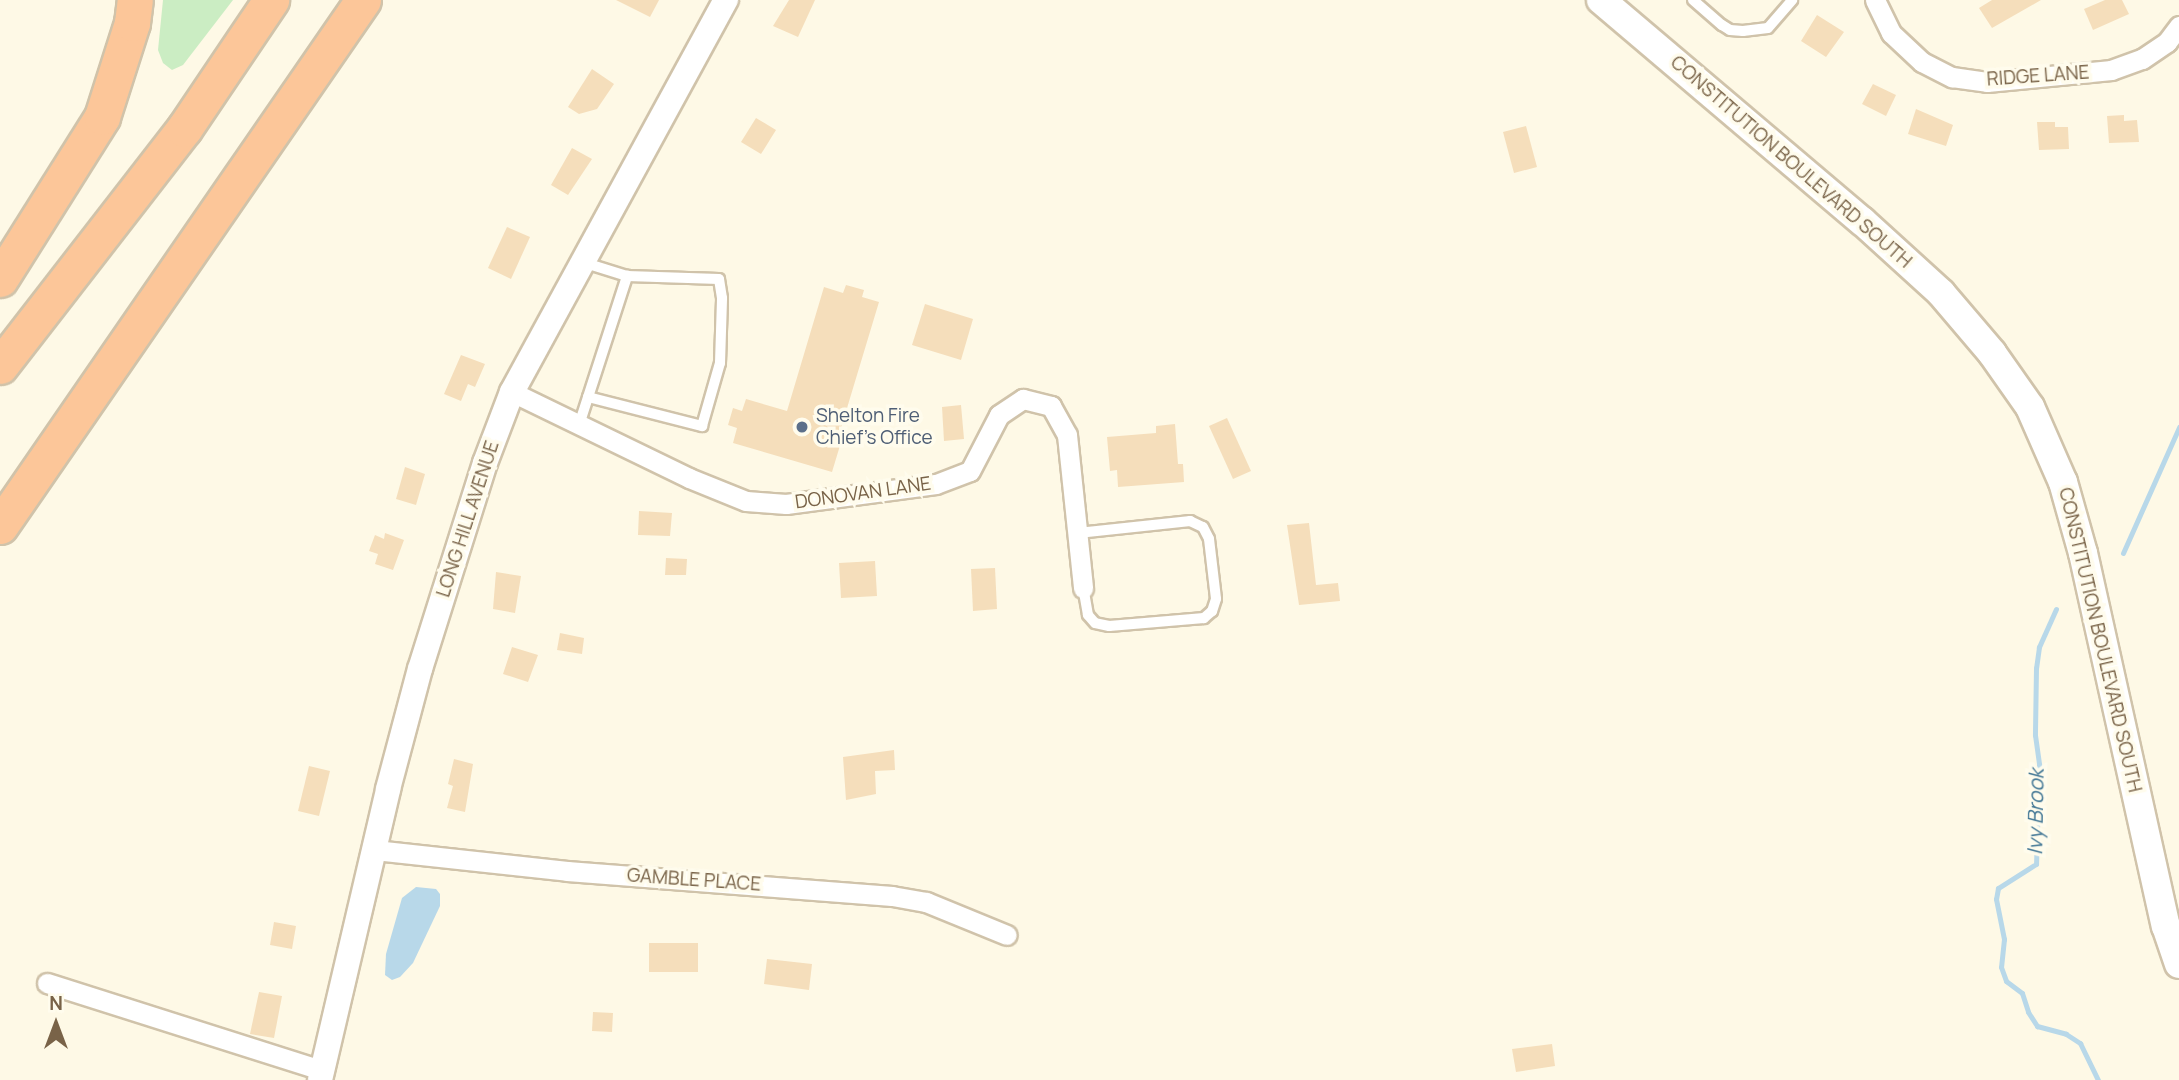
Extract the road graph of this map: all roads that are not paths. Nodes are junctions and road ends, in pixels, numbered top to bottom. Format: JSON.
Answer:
{"nodes":[{"id":1,"x":135,"y":0,"type":"edge"},
{"id":2,"x":271,"y":0,"type":"edge"},
{"id":3,"x":363,"y":0,"type":"edge"},
{"id":4,"x":726,"y":0,"type":"edge"},
{"id":5,"x":1601,"y":0,"type":"edge"},
{"id":6,"x":1693,"y":0,"type":"edge"},
{"id":7,"x":1791,"y":0,"type":"edge"},
{"id":8,"x":1875,"y":0,"type":"edge"},
{"id":9,"x":2179,"y":26,"type":"edge"},
{"id":10,"x":581,"y":262,"type":"junction"},
{"id":11,"x":627,"y":276,"type":"junction"},
{"id":12,"x":0,"y":279,"type":"edge"},
{"id":13,"x":0,"y":366,"type":"edge"},
{"id":14,"x":512,"y":392,"type":"junction"},
{"id":15,"x":588,"y":397,"type":"junction"},
{"id":16,"x":579,"y":425,"type":"junction"},
{"id":17,"x":0,"y":526,"type":"edge"},
{"id":18,"x":1078,"y":533,"type":"junction"},
{"id":19,"x":1083,"y":588,"type":"joint"},
{"id":20,"x":375,"y":849,"type":"junction"},
{"id":21,"x":1007,"y":935,"type":"dead end"},
{"id":22,"x":2179,"y":964,"type":"edge"},
{"id":23,"x":47,"y":983,"type":"dead end"},
{"id":24,"x":321,"y":1075,"type":"edge"}],
"edges":[{"from":1,"to":12,"type":"highway"},
{"from":2,"to":13,"type":"highway"},
{"from":3,"to":17,"type":"highway"},
{"from":4,"to":10,"type":"street","name":"LONG HILL AVENUE"},
{"from":5,"to":22,"type":"main road","name":"CONSTITUTION BOULEVARD SOUTH"},
{"from":6,"to":7,"type":"lane"},
{"from":8,"to":9,"type":"street","name":"RIDGE LANE"},
{"from":10,"to":11,"type":"lane"},
{"from":10,"to":14,"type":"street","name":"LONG HILL AVENUE"},
{"from":11,"to":15,"type":"lane"},
{"from":11,"to":15,"type":"lane"},
{"from":14,"to":16,"type":"street","name":"DONOVAN LANE"},
{"from":14,"to":20,"type":"street","name":"LONG HILL AVENUE"},
{"from":15,"to":16,"type":"lane"},
{"from":16,"to":18,"type":"street","name":"DONOVAN LANE"},
{"from":18,"to":19,"type":"street","name":"DONOVAN LANE"},
{"from":18,"to":19,"type":"lane"},
{"from":20,"to":21,"type":"street","name":"GAMBLE PLACE"},
{"from":20,"to":24,"type":"street","name":"LONG HILL AVENUE"},
{"from":23,"to":24,"type":"street"}]}
